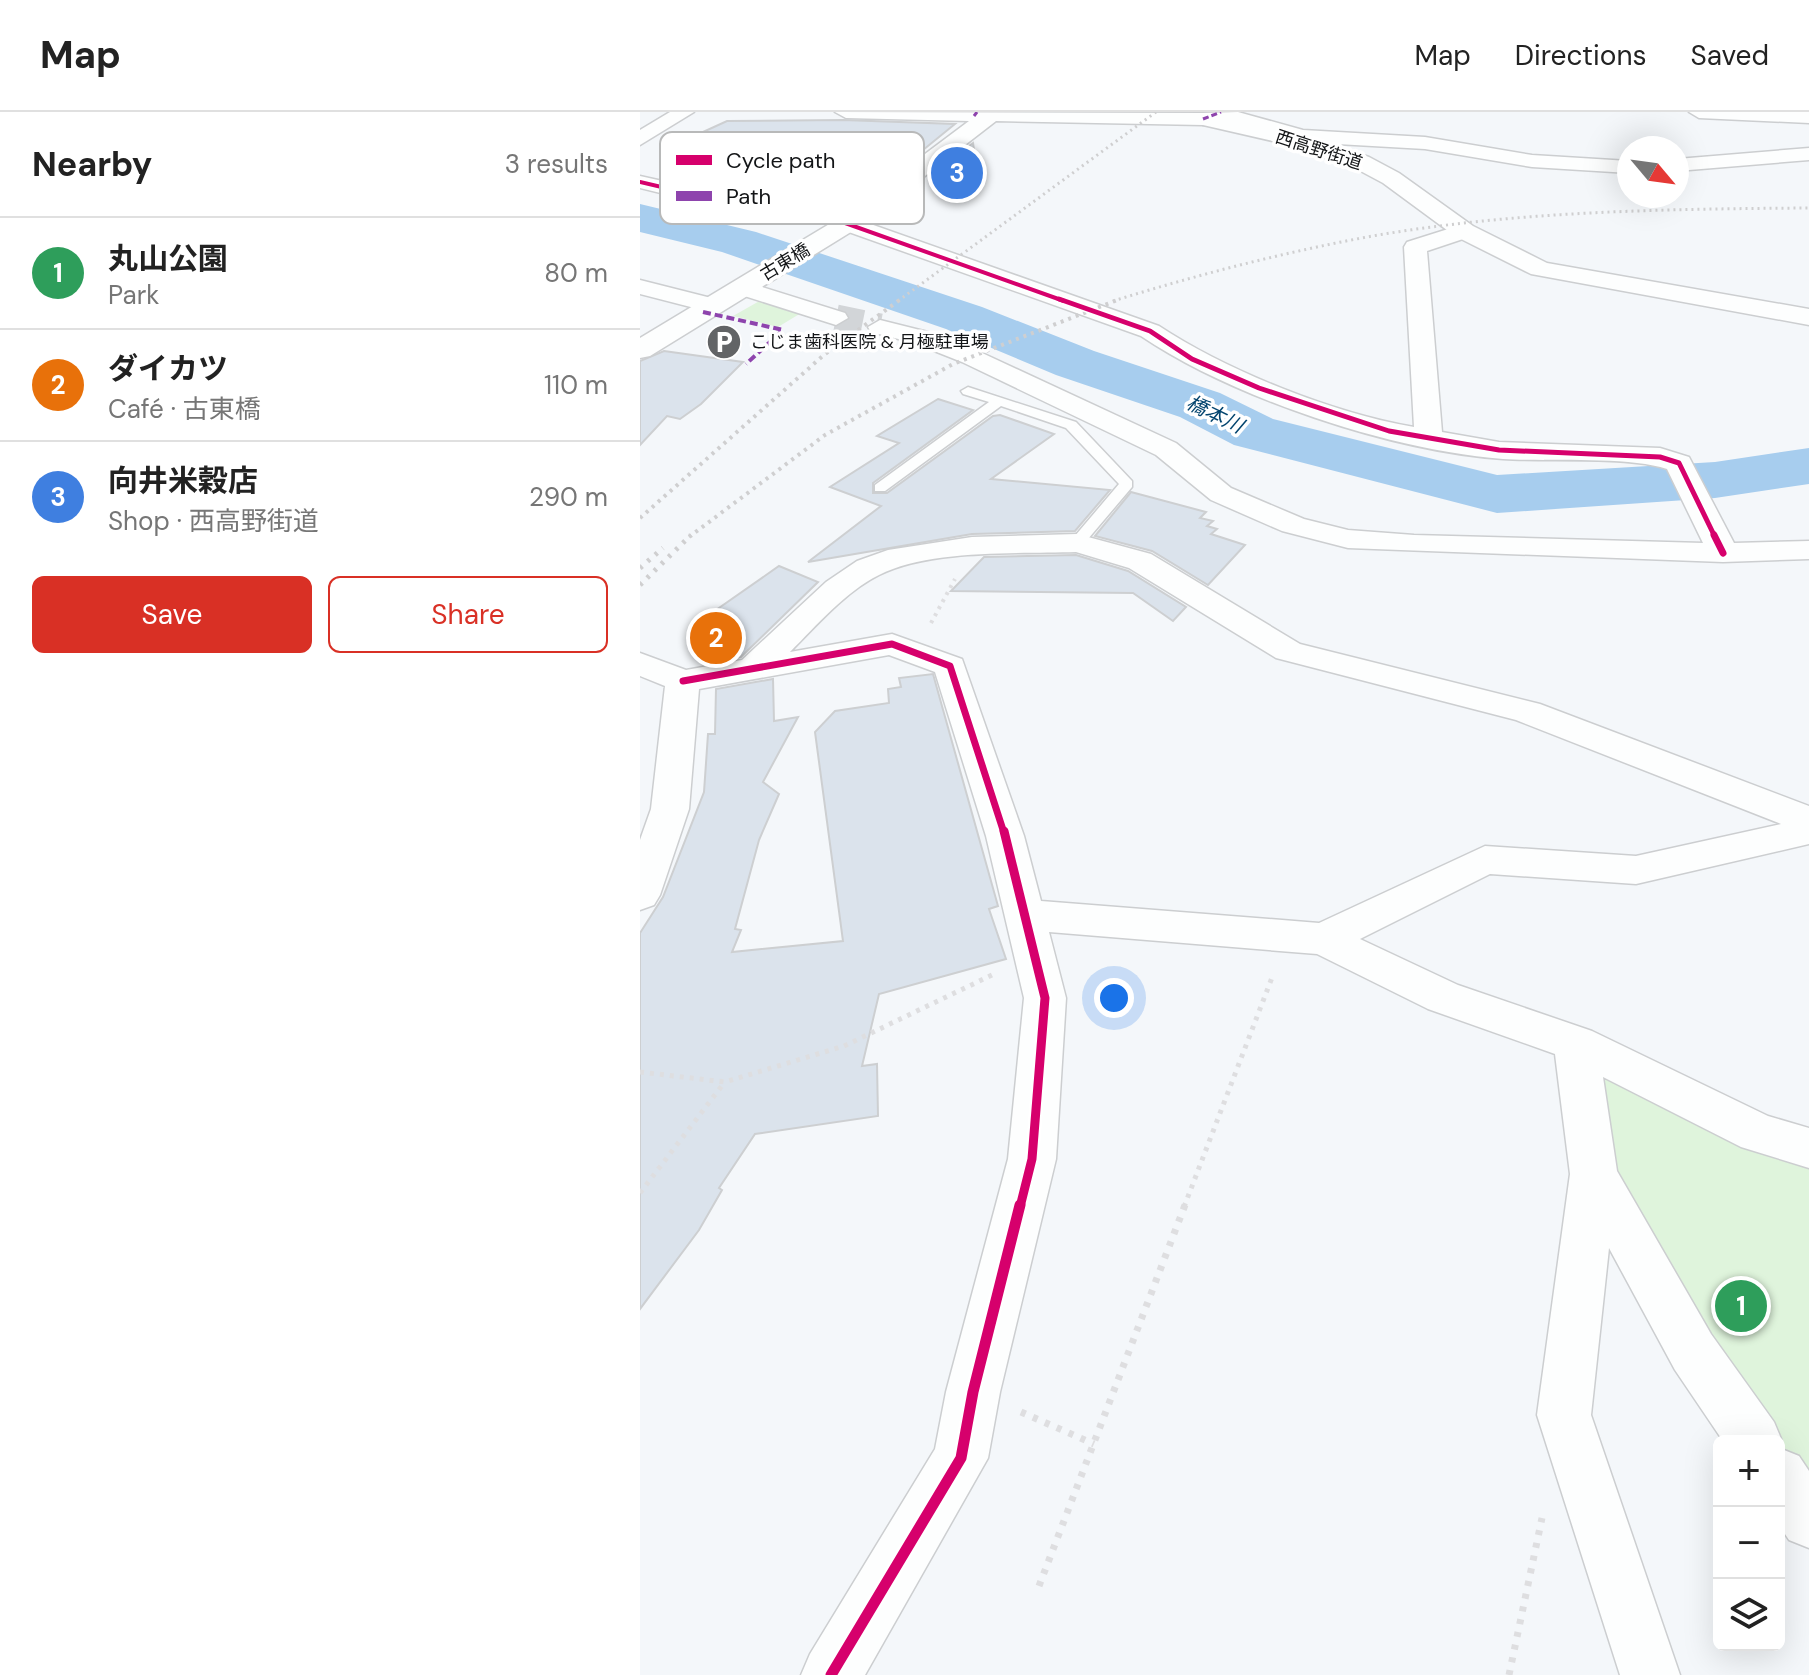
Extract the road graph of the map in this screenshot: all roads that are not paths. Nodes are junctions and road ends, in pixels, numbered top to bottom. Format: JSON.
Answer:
{"nodes":[{"id":1,"x":684,"y":112,"type":"edge"},
{"id":2,"x":846,"y":112,"type":"edge"},
{"id":3,"x":1699,"y":112,"type":"edge"},
{"id":4,"x":1004,"y":115,"type":"edge"},
{"id":5,"x":1341,"y":117,"type":"dead end"},
{"id":6,"x":1809,"y":117,"type":"edge"},
{"id":7,"x":1294,"y":137,"type":"junction"},
{"id":8,"x":640,"y":139,"type":"edge"},
{"id":9,"x":1809,"y":154,"type":"edge"},
{"id":10,"x":1689,"y":164,"type":"edge"},
{"id":11,"x":1617,"y":166,"type":"edge"},
{"id":12,"x":924,"y":171,"type":"edge"},
{"id":13,"x":640,"y":182,"type":"edge"},
{"id":14,"x":660,"y":187,"type":"edge"},
{"id":15,"x":847,"y":224,"type":"edge"},
{"id":16,"x":856,"y":224,"type":"edge"},
{"id":17,"x":1464,"y":231,"type":"junction"},
{"id":18,"x":640,"y":287,"type":"edge"},
{"id":19,"x":743,"y":288,"type":"junction"},
{"id":20,"x":714,"y":306,"type":"junction"},
{"id":21,"x":1809,"y":317,"type":"edge"},
{"id":22,"x":836,"y":318,"type":"tunnel mouth"},
{"id":23,"x":880,"y":327,"type":"tunnel mouth"},
{"id":24,"x":640,"y":350,"type":"edge"},
{"id":25,"x":968,"y":391,"type":"dead end"},
{"id":26,"x":999,"y":401,"type":"junction"},
{"id":27,"x":1429,"y":438,"type":"junction"},
{"id":28,"x":880,"y":488,"type":"dead end"},
{"id":29,"x":1077,"y":543,"type":"junction"},
{"id":30,"x":1809,"y":550,"type":"edge"},
{"id":31,"x":1723,"y":553,"type":"junction"},
{"id":32,"x":640,"y":664,"type":"edge"},
{"id":33,"x":754,"y":667,"type":"junction"},
{"id":34,"x":683,"y":681,"type":"junction"},
{"id":35,"x":1809,"y":820,"type":"edge"},
{"id":36,"x":1809,"y":831,"type":"edge"},
{"id":37,"x":640,"y":895,"type":"edge"},
{"id":38,"x":1029,"y":934,"type":"junction"},
{"id":39,"x":1323,"y":939,"type":"junction"},
{"id":40,"x":1576,"y":1043,"type":"junction"},
{"id":41,"x":1809,"y":1148,"type":"edge"},
{"id":42,"x":1594,"y":1174,"type":"junction"},
{"id":43,"x":1751,"y":1435,"type":"edge"},
{"id":44,"x":1785,"y":1485,"type":"edge"},
{"id":45,"x":1809,"y":1520,"type":"edge"},
{"id":46,"x":831,"y":1675,"type":"edge"},
{"id":47,"x":1650,"y":1675,"type":"edge"}],
"edges":[{"from":1,"to":8,"type":"street"},
{"from":2,"to":4,"type":"street","name":"西高野街道"},
{"from":3,"to":6,"type":"street"},
{"from":4,"to":7,"type":"street","name":"西高野街道"},
{"from":4,"to":12,"type":"street","name":"古東橋"},
{"from":5,"to":7,"type":"street"},
{"from":7,"to":11,"type":"street"},
{"from":7,"to":17,"type":"street","name":"西高野街道"},
{"from":9,"to":10,"type":"street"},
{"from":13,"to":14,"type":"street"},
{"from":15,"to":19,"type":"street","name":"古東橋"},
{"from":16,"to":27,"type":"street"},
{"from":17,"to":21,"type":"street","name":"西高野街道"},
{"from":17,"to":27,"type":"street"},
{"from":18,"to":20,"type":"street"},
{"from":19,"to":20,"type":"street","name":"古東橋"},
{"from":19,"to":22,"type":"street"},
{"from":20,"to":24,"type":"street","name":"古東橋"},
{"from":23,"to":31,"type":"street"},
{"from":25,"to":26,"type":"lane"},
{"from":26,"to":28,"type":"lane"},
{"from":26,"to":29,"type":"lane"},
{"from":27,"to":31,"type":"street"},
{"from":29,"to":33,"type":"street"},
{"from":29,"to":35,"type":"street"},
{"from":30,"to":31,"type":"street"},
{"from":32,"to":34,"type":"street"},
{"from":33,"to":34,"type":"street"},
{"from":33,"to":38,"type":"street"},
{"from":34,"to":37,"type":"street"},
{"from":36,"to":39,"type":"street"},
{"from":38,"to":39,"type":"street"},
{"from":38,"to":46,"type":"street"},
{"from":39,"to":40,"type":"street"},
{"from":40,"to":41,"type":"street"},
{"from":40,"to":42,"type":"street"},
{"from":42,"to":43,"type":"street"},
{"from":42,"to":47,"type":"street"},
{"from":44,"to":45,"type":"street"}]}
